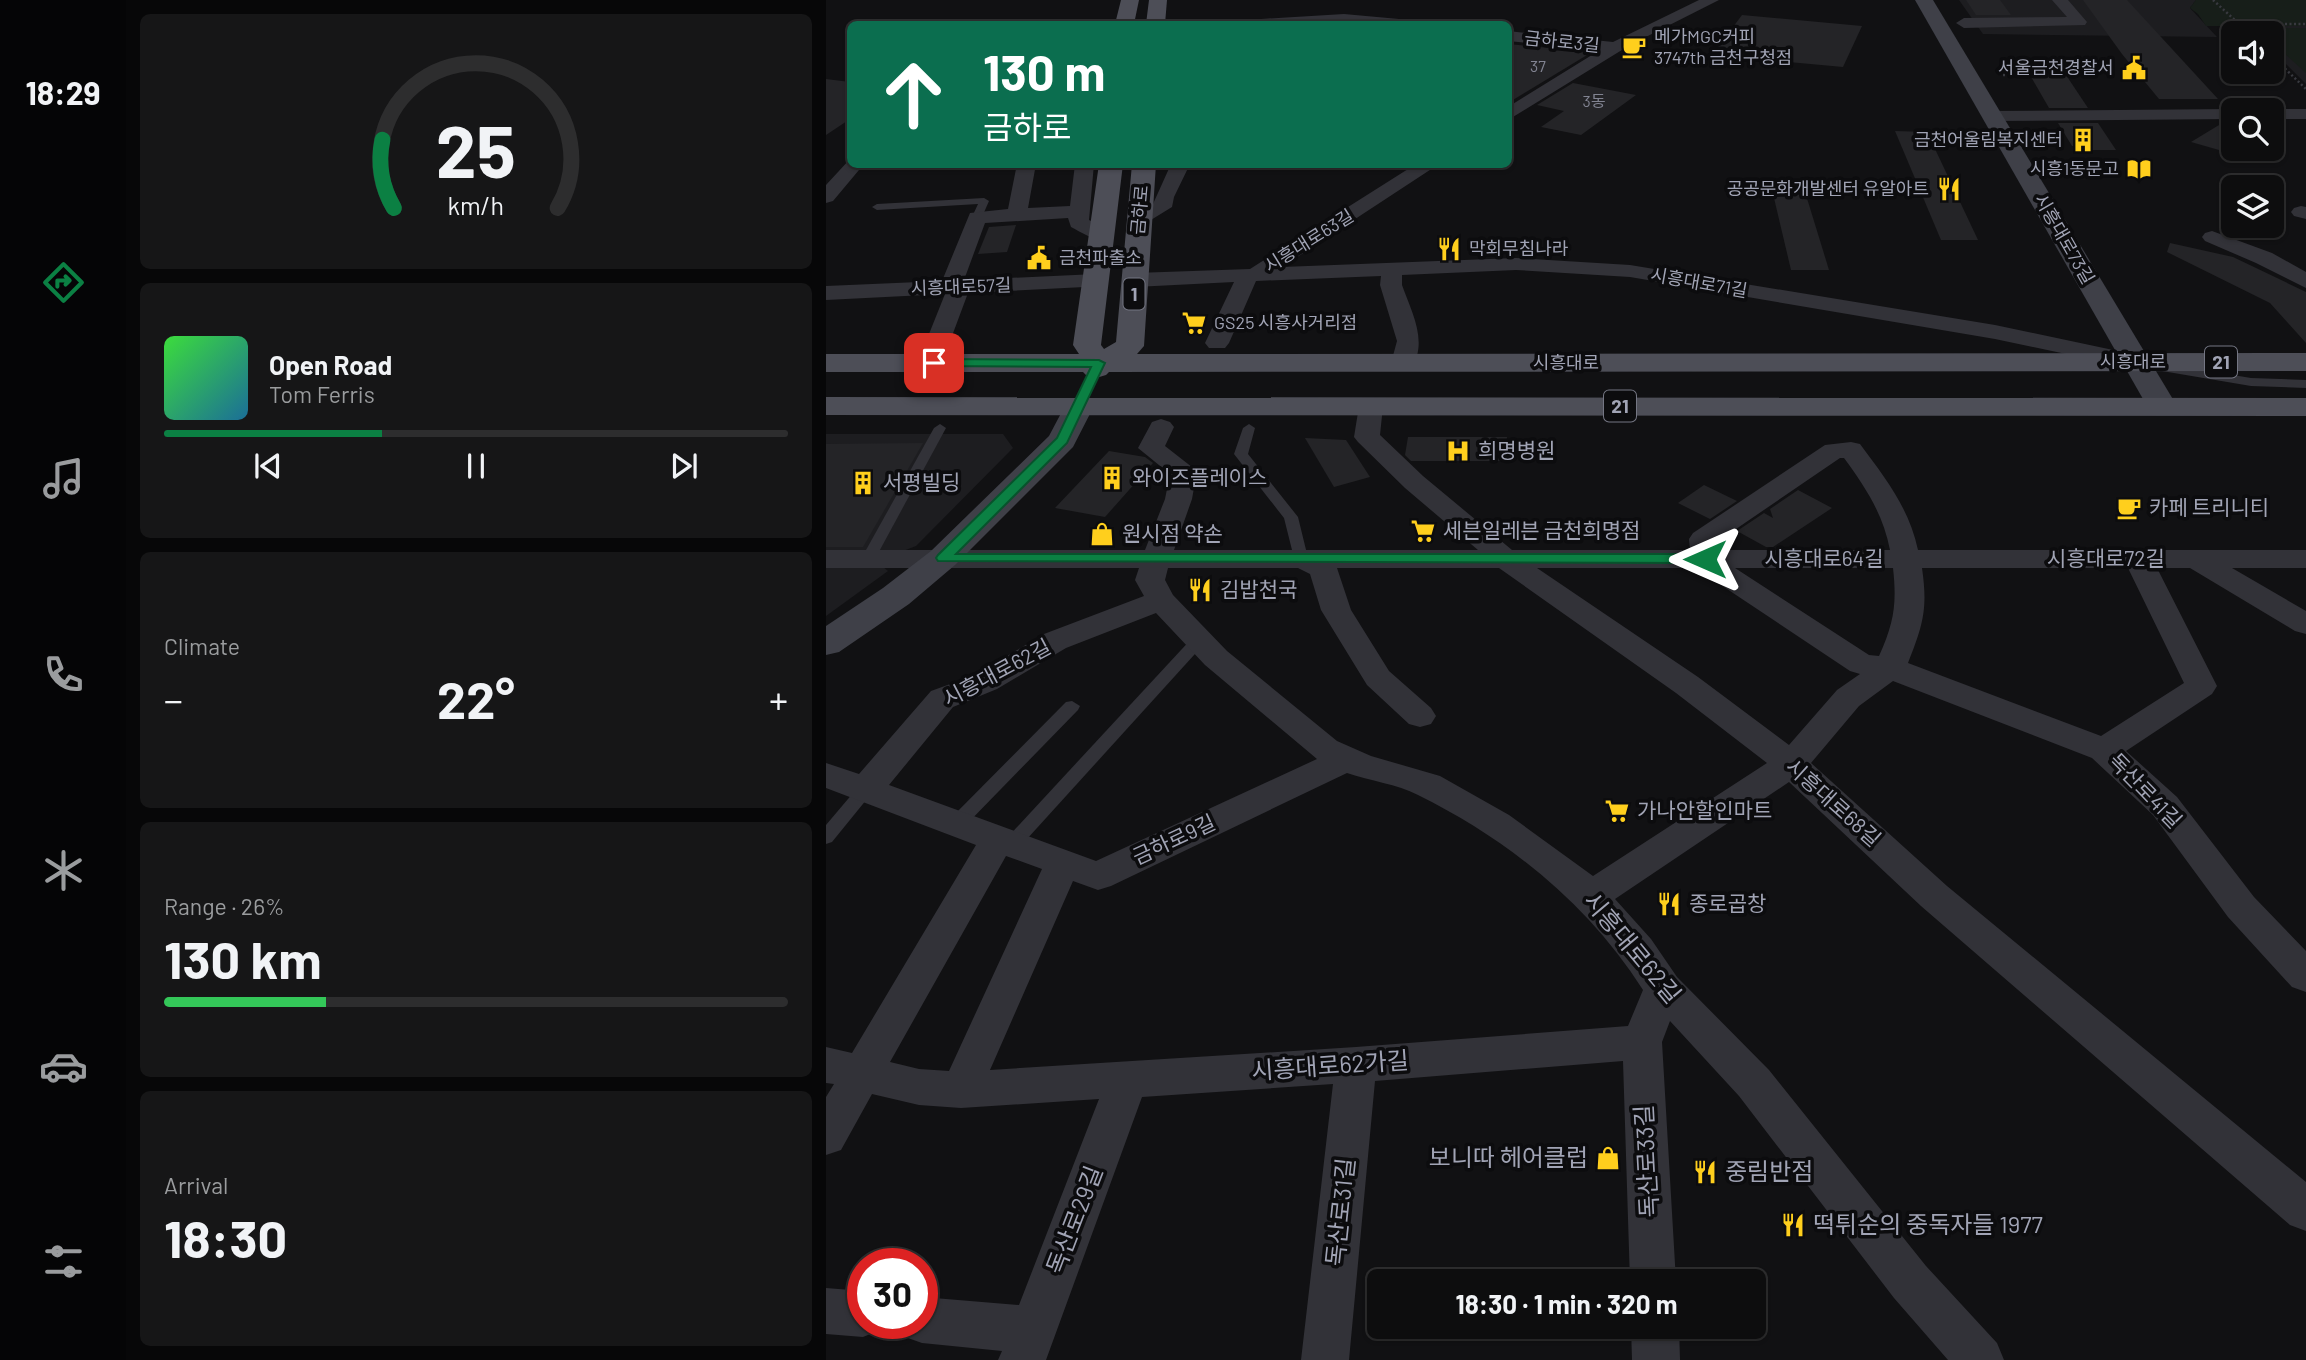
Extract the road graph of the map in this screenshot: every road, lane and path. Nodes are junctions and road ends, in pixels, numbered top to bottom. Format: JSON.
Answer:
{"nodes":[{"id":1,"x":1130,"y":0,"type":"edge"},
{"id":2,"x":1158,"y":0,"type":"edge"},
{"id":3,"x":1711,"y":0,"type":"edge"},
{"id":4,"x":1924,"y":0,"type":"edge"},
{"id":5,"x":2060,"y":0,"type":"edge"},
{"id":6,"x":2213,"y":0,"type":"edge"},
{"id":7,"x":1126,"y":21,"type":"edge"},
{"id":8,"x":1156,"y":21,"type":"edge"},
{"id":9,"x":2236,"y":21,"type":"edge"},
{"id":10,"x":1964,"y":23,"type":"dead end"},
{"id":11,"x":2284,"y":24,"type":"edge"},
{"id":12,"x":2306,"y":24,"type":"edge"},
{"id":13,"x":1512,"y":36,"type":"edge"},
{"id":14,"x":1616,"y":47,"type":"junction"},
{"id":15,"x":2284,"y":68,"type":"edge"},
{"id":16,"x":2090,"y":74,"type":"dead end"},
{"id":17,"x":2003,"y":75,"type":"dead end"},
{"id":18,"x":2306,"y":89,"type":"edge"},
{"id":19,"x":1512,"y":112,"type":"edge"},
{"id":20,"x":2221,"y":114,"type":"edge"},
{"id":21,"x":2284,"y":114,"type":"edge"},
{"id":22,"x":2306,"y":114,"type":"edge"},
{"id":23,"x":1992,"y":116,"type":"junction"},
{"id":24,"x":1026,"y":168,"type":"edge"},
{"id":25,"x":1084,"y":168,"type":"edge"},
{"id":26,"x":1111,"y":168,"type":"edge"},
{"id":27,"x":1144,"y":168,"type":"edge"},
{"id":28,"x":1166,"y":168,"type":"edge"},
{"id":29,"x":1179,"y":168,"type":"edge"},
{"id":30,"x":1424,"y":168,"type":"edge"},
{"id":31,"x":842,"y":171,"type":"edge"},
{"id":32,"x":826,"y":197,"type":"edge"},
{"id":33,"x":1164,"y":197,"type":"junction"},
{"id":34,"x":877,"y":207,"type":"dead end"},
{"id":35,"x":1079,"y":211,"type":"junction"},
{"id":36,"x":1017,"y":215,"type":"junction"},
{"id":37,"x":977,"y":217,"type":"junction"},
{"id":38,"x":1139,"y":219,"type":"junction"},
{"id":39,"x":1103,"y":234,"type":"junction"},
{"id":40,"x":2212,"y":237,"type":"dead end"},
{"id":41,"x":1392,"y":268,"type":"junction"},
{"id":42,"x":1252,"y":274,"type":"junction"},
{"id":43,"x":1135,"y":280,"type":"junction"},
{"id":44,"x":1096,"y":281,"type":"junction"},
{"id":45,"x":2306,"y":281,"type":"edge"},
{"id":46,"x":954,"y":288,"type":"junction"},
{"id":47,"x":826,"y":293,"type":"edge"},
{"id":48,"x":1217,"y":343,"type":"dead end"},
{"id":49,"x":937,"y":344,"type":"dead end"},
{"id":50,"x":2136,"y":362,"type":"junction"},
{"id":51,"x":2306,"y":362,"type":"edge"},
{"id":52,"x":827,"y":363,"type":"edge"},
{"id":53,"x":1099,"y":363,"type":"junction"},
{"id":54,"x":1403,"y":363,"type":"junction"},
{"id":55,"x":2306,"y":384,"type":"edge"},
{"id":56,"x":826,"y":406,"type":"edge"},
{"id":57,"x":1079,"y":406,"type":"junction"},
{"id":58,"x":1371,"y":406,"type":"junction"},
{"id":59,"x":2162,"y":406,"type":"junction"},
{"id":60,"x":2306,"y":407,"type":"edge"},
{"id":61,"x":1161,"y":427,"type":"dead end"},
{"id":62,"x":940,"y":428,"type":"dead end"},
{"id":63,"x":1249,"y":428,"type":"dead end"},
{"id":64,"x":943,"y":558,"type":"junction"},
{"id":65,"x":1155,"y":558,"type":"junction"},
{"id":66,"x":1301,"y":558,"type":"junction"},
{"id":67,"x":826,"y":559,"type":"edge"},
{"id":68,"x":868,"y":559,"type":"junction"},
{"id":69,"x":1504,"y":559,"type":"junction"},
{"id":70,"x":1712,"y":559,"type":"junction"},
{"id":71,"x":1906,"y":559,"type":"junction"},
{"id":72,"x":2138,"y":559,"type":"junction"},
{"id":73,"x":2197,"y":559,"type":"junction"},
{"id":74,"x":2306,"y":559,"type":"edge"},
{"id":75,"x":1161,"y":600,"type":"junction"},
{"id":76,"x":2306,"y":625,"type":"edge"},
{"id":77,"x":1199,"y":640,"type":"junction"},
{"id":78,"x":826,"y":643,"type":"edge"},
{"id":79,"x":1890,"y":668,"type":"junction"},
{"id":80,"x":1072,"y":706,"type":"dead end"},
{"id":81,"x":1420,"y":716,"type":"dead end"},
{"id":82,"x":2104,"y":750,"type":"junction"},
{"id":83,"x":1348,"y":758,"type":"junction"},
{"id":84,"x":1791,"y":764,"type":"junction"},
{"id":85,"x":826,"y":775,"type":"edge"},
{"id":86,"x":865,"y":790,"type":"junction"},
{"id":87,"x":956,"y":824,"type":"junction"},
{"id":88,"x":826,"y":837,"type":"edge"},
{"id":89,"x":1004,"y":842,"type":"junction"},
{"id":90,"x":1062,"y":864,"type":"junction"},
{"id":91,"x":1591,"y":896,"type":"junction"},
{"id":92,"x":2306,"y":976,"type":"edge"},
{"id":93,"x":1663,"y":988,"type":"junction"},
{"id":94,"x":1642,"y":1042,"type":"junction"},
{"id":95,"x":1356,"y":1065,"type":"junction"},
{"id":96,"x":843,"y":1070,"type":"edge"},
{"id":97,"x":1127,"y":1080,"type":"junction"},
{"id":98,"x":961,"y":1090,"type":"junction"},
{"id":99,"x":826,"y":1136,"type":"edge"},
{"id":100,"x":2306,"y":1210,"type":"edge"},
{"id":101,"x":1652,"y":1269,"type":"edge"},
{"id":102,"x":826,"y":1311,"type":"edge"},
{"id":103,"x":847,"y":1313,"type":"edge"},
{"id":104,"x":938,"y":1324,"type":"edge"},
{"id":105,"x":1655,"y":1339,"type":"edge"},
{"id":106,"x":1028,"y":1345,"type":"edge"},
{"id":107,"x":1325,"y":1360,"type":"edge"},
{"id":108,"x":1656,"y":1360,"type":"edge"},
{"id":109,"x":1980,"y":1360,"type":"edge"}],
"edges":[{"from":1,"to":7,"type":"main road"},
{"from":2,"to":8,"type":"main road"},
{"from":3,"to":14,"type":"street"},
{"from":4,"to":23,"type":"street","name":"시흥대로73길"},
{"from":5,"to":10,"type":"street"},
{"from":6,"to":9,"type":"path"},
{"from":11,"to":12,"type":"path"},
{"from":13,"to":14,"type":"street","name":"금하로3길"},
{"from":14,"to":19,"type":"street"},
{"from":15,"to":18,"type":"path"},
{"from":16,"to":17,"type":"path"},
{"from":20,"to":23,"type":"street"},
{"from":21,"to":22,"type":"street"},
{"from":23,"to":50,"type":"street","name":"시흥대로73길"},
{"from":24,"to":36,"type":"street"},
{"from":25,"to":35,"type":"street"},
{"from":26,"to":39,"type":"main road","name":"금하로","number":"1"},
{"from":27,"to":38,"type":"main road","name":"금하로","number":"1"},
{"from":28,"to":33,"type":"street"},
{"from":29,"to":33,"type":"street"},
{"from":30,"to":42,"type":"street","name":"시흥대로63길"},
{"from":31,"to":32,"type":"street"},
{"from":33,"to":38,"type":"street"},
{"from":34,"to":37,"type":"lane"},
{"from":35,"to":36,"type":"street"},
{"from":35,"to":39,"type":"street"},
{"from":36,"to":37,"type":"street"},
{"from":37,"to":46,"type":"street"},
{"from":38,"to":43,"type":"main road","name":"금하로","number":"1"},
{"from":39,"to":44,"type":"main road","name":"금하로","number":"1"},
{"from":40,"to":45,"type":"street"},
{"from":41,"to":42,"type":"street","name":"시흥대로71길"},
{"from":41,"to":50,"type":"street","name":"시흥대로71길"},
{"from":41,"to":54,"type":"street"},
{"from":42,"to":43,"type":"street","name":"시흥대로63길"},
{"from":42,"to":48,"type":"street"},
{"from":43,"to":53,"type":"main road","name":"금하로","number":"1"},
{"from":44,"to":46,"type":"street","name":"시흥대로57길"},
{"from":44,"to":53,"type":"main road","name":"금하로","number":"1"},
{"from":46,"to":47,"type":"street","name":"시흥대로57길"},
{"from":46,"to":49,"type":"street"},
{"from":50,"to":51,"type":"main road","name":"시흥대로","number":"21"},
{"from":50,"to":54,"type":"main road","name":"시흥대로","number":"21"},
{"from":50,"to":55,"type":"lane"},
{"from":50,"to":59,"type":"street","name":"시흥대로73길"},
{"from":52,"to":53,"type":"main road","name":"시흥대로"},
{"from":53,"to":54,"type":"main road","name":"시흥대로","number":"21"},
{"from":53,"to":57,"type":"main road"},
{"from":56,"to":57,"type":"main road"},
{"from":57,"to":58,"type":"main road","number":"21"},
{"from":57,"to":64,"type":"street"},
{"from":58,"to":59,"type":"main road","number":"21"},
{"from":58,"to":69,"type":"street","name":"시흥대로68길"},
{"from":59,"to":60,"type":"main road","number":"21"},
{"from":61,"to":65,"type":"street","name":"시흥대로62길"},
{"from":62,"to":68,"type":"lane"},
{"from":63,"to":66,"type":"lane"},
{"from":64,"to":65,"type":"street"},
{"from":64,"to":68,"type":"street"},
{"from":64,"to":78,"type":"street"},
{"from":65,"to":66,"type":"street","name":"시흥대로64길"},
{"from":65,"to":75,"type":"street","name":"시흥대로62길"},
{"from":66,"to":69,"type":"street","name":"시흥대로64길"},
{"from":66,"to":81,"type":"street"},
{"from":67,"to":68,"type":"street"},
{"from":69,"to":70,"type":"street","name":"시흥대로64길"},
{"from":69,"to":84,"type":"street","name":"시흥대로68길"},
{"from":70,"to":71,"type":"street","name":"시흥대로64길"},
{"from":70,"to":71,"type":"street"},
{"from":70,"to":79,"type":"street","name":"독산로41길"},
{"from":71,"to":72,"type":"street","name":"시흥대로72길"},
{"from":71,"to":79,"type":"street"},
{"from":72,"to":73,"type":"street","name":"시흥대로72길"},
{"from":72,"to":82,"type":"street"},
{"from":73,"to":74,"type":"street","name":"시흥대로72길"},
{"from":73,"to":76,"type":"street"},
{"from":75,"to":77,"type":"street","name":"시흥대로62길"},
{"from":75,"to":86,"type":"street","name":"시흥대로62길"},
{"from":77,"to":83,"type":"street","name":"시흥대로62길"},
{"from":77,"to":89,"type":"lane"},
{"from":79,"to":82,"type":"street","name":"독산로41길"},
{"from":79,"to":84,"type":"street"},
{"from":80,"to":87,"type":"lane"},
{"from":82,"to":92,"type":"street","name":"독산로41길"},
{"from":83,"to":90,"type":"street","name":"금하로9길"},
{"from":83,"to":91,"type":"street","name":"시흥대로62길"},
{"from":84,"to":91,"type":"street"},
{"from":84,"to":100,"type":"street","name":"시흥대로68길"},
{"from":85,"to":86,"type":"street","name":"금하로9길"},
{"from":86,"to":87,"type":"street","name":"금하로9길"},
{"from":86,"to":88,"type":"lane"},
{"from":87,"to":89,"type":"street","name":"금하로9길"},
{"from":89,"to":90,"type":"street","name":"금하로9길"},
{"from":89,"to":96,"type":"street"},
{"from":90,"to":98,"type":"street"},
{"from":91,"to":93,"type":"street","name":"시흥대로62길"},
{"from":93,"to":94,"type":"street"},
{"from":93,"to":109,"type":"street","name":"시흥대로62길"},
{"from":94,"to":95,"type":"street","name":"시흥대로62가길"},
{"from":94,"to":101,"type":"street","name":"독산로33길"},
{"from":95,"to":97,"type":"street","name":"시흥대로62가길"},
{"from":95,"to":107,"type":"street","name":"독산로31길"},
{"from":96,"to":98,"type":"street","name":"시흥대로62가길"},
{"from":96,"to":99,"type":"street"},
{"from":97,"to":98,"type":"street","name":"시흥대로62가길"},
{"from":97,"to":106,"type":"street","name":"독산로29길"},
{"from":102,"to":103,"type":"street"},
{"from":104,"to":106,"type":"street"},
{"from":105,"to":108,"type":"street"}]}
